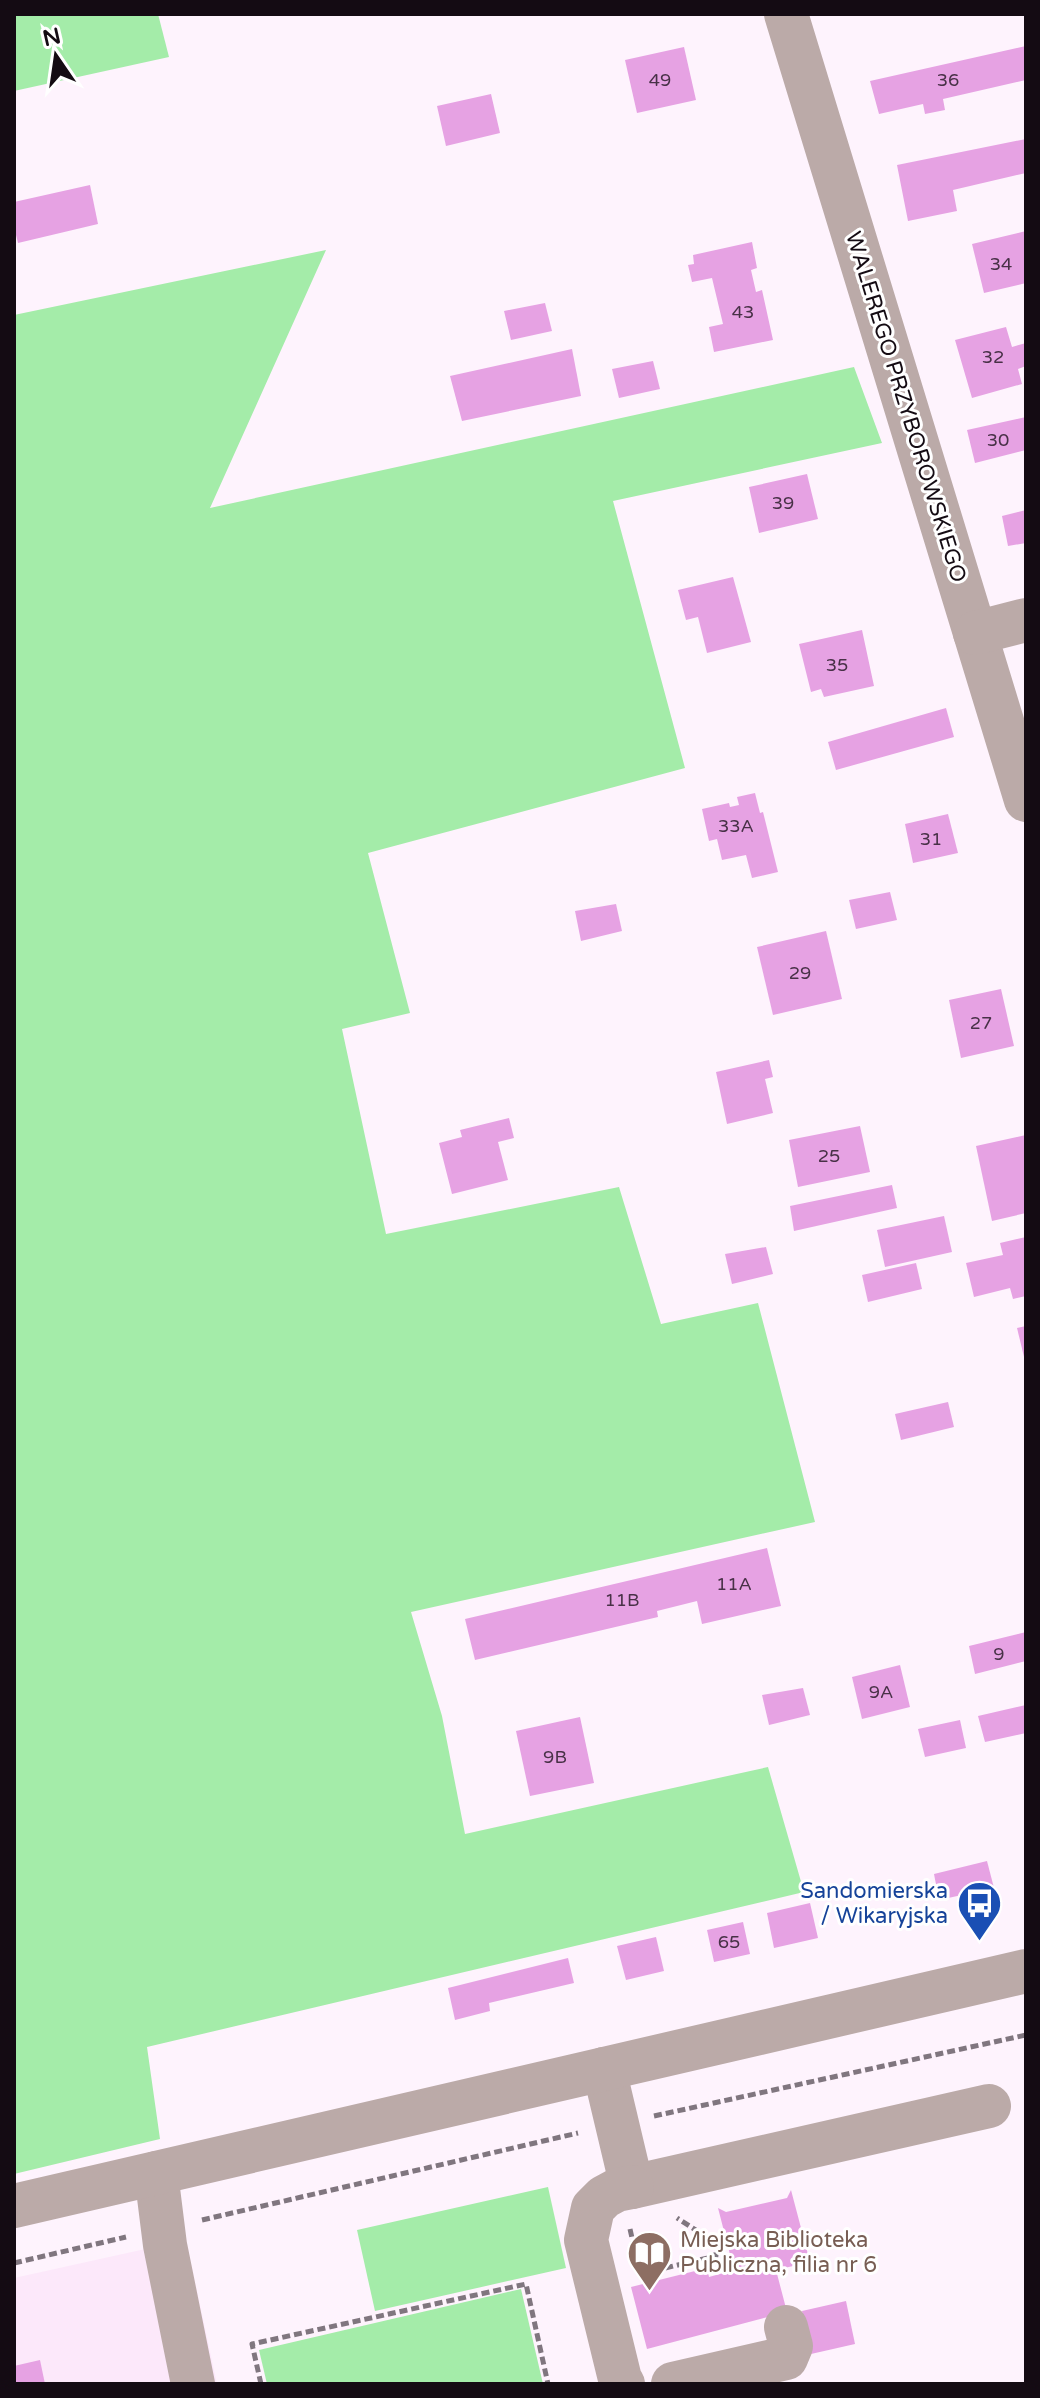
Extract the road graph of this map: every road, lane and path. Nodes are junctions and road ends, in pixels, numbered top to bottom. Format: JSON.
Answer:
{"nodes":[{"id":1,"x":786,"y":14,"type":"edge"},
{"id":2,"x":1026,"y":620,"type":"edge"},
{"id":3,"x":975,"y":633,"type":"junction"},
{"id":4,"x":1026,"y":800,"type":"edge"},
{"id":5,"x":1026,"y":1971,"type":"edge"},
{"id":6,"x":1026,"y":2035,"type":"edge"},
{"id":7,"x":604,"y":2069,"type":"junction"},
{"id":8,"x":989,"y":2106,"type":"dead end"},
{"id":9,"x":618,"y":2124,"type":"junction"},
{"id":10,"x":156,"y":2173,"type":"junction"},
{"id":11,"x":632,"y":2187,"type":"junction"},
{"id":12,"x":14,"y":2206,"type":"edge"},
{"id":13,"x":163,"y":2229,"type":"junction"},
{"id":14,"x":14,"y":2263,"type":"edge"},
{"id":15,"x":786,"y":2327,"type":"dead end"},
{"id":16,"x":193,"y":2384,"type":"edge"},
{"id":17,"x":261,"y":2384,"type":"edge"},
{"id":18,"x":548,"y":2384,"type":"edge"},
{"id":19,"x":623,"y":2384,"type":"edge"},
{"id":20,"x":673,"y":2384,"type":"edge"}],
"edges":[{"from":1,"to":3,"type":"street","name":"WALEREGO PRZYBOROWSKIEGO"},
{"from":2,"to":3,"type":"street"},
{"from":3,"to":4,"type":"street","name":"WALEREGO PRZYBOROWSKIEGO"},
{"from":5,"to":7,"type":"street"},
{"from":6,"to":9,"type":"path"},
{"from":7,"to":9,"type":"street"},
{"from":7,"to":10,"type":"street"},
{"from":8,"to":11,"type":"street"},
{"from":9,"to":11,"type":"street"},
{"from":9,"to":13,"type":"path"},
{"from":10,"to":12,"type":"street"},
{"from":10,"to":13,"type":"street"},
{"from":11,"to":11,"type":"path"},
{"from":11,"to":19,"type":"street"},
{"from":13,"to":14,"type":"path"},
{"from":13,"to":16,"type":"street"},
{"from":15,"to":20,"type":"street"},
{"from":17,"to":18,"type":"path"}]}
